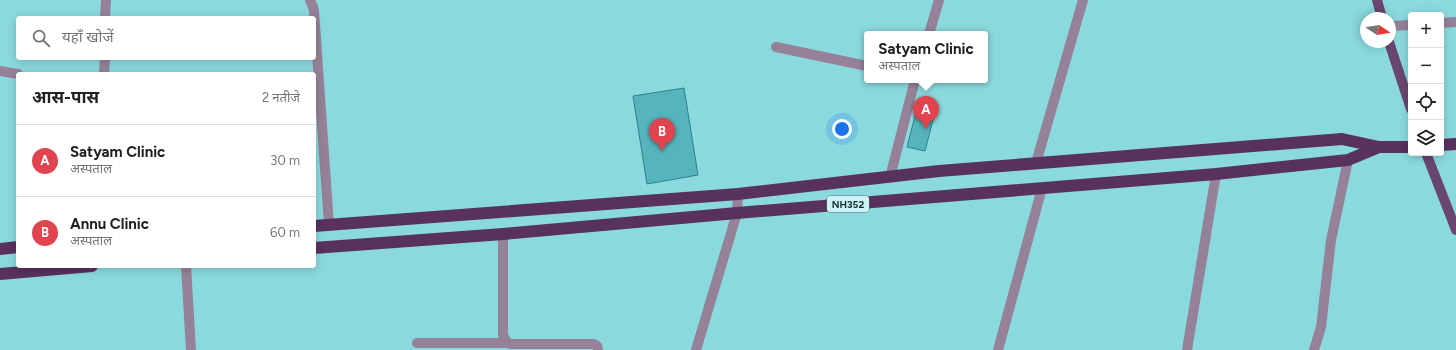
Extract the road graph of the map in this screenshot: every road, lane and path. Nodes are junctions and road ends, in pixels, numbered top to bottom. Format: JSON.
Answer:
{"nodes":[{"id":1,"x":106,"y":0,"type":"edge"},
{"id":2,"x":310,"y":0,"type":"edge"},
{"id":3,"x":940,"y":0,"type":"edge"},
{"id":4,"x":1083,"y":0,"type":"edge"},
{"id":5,"x":1377,"y":0,"type":"edge"},
{"id":6,"x":1380,"y":12,"type":"edge"},
{"id":7,"x":105,"y":16,"type":"edge"},
{"id":8,"x":314,"y":16,"type":"edge"},
{"id":9,"x":1456,"y":22,"type":"edge"},
{"id":10,"x":1444,"y":23,"type":"edge"},
{"id":11,"x":1408,"y":25,"type":"edge"},
{"id":12,"x":1396,"y":26,"type":"edge"},
{"id":13,"x":930,"y":31,"type":"edge"},
{"id":14,"x":316,"y":40,"type":"edge"},
{"id":15,"x":776,"y":47,"type":"dead end"},
{"id":16,"x":1392,"y":48,"type":"edge"},
{"id":17,"x":105,"y":60,"type":"edge"},
{"id":18,"x":864,"y":65,"type":"edge"},
{"id":19,"x":0,"y":71,"type":"edge"},
{"id":20,"x":104,"y":72,"type":"edge"},
{"id":21,"x":16,"y":74,"type":"edge"},
{"id":22,"x":914,"y":83,"type":"edge"},
{"id":23,"x":1408,"y":99,"type":"edge"},
{"id":24,"x":1456,"y":144,"type":"edge"},
{"id":25,"x":1444,"y":145,"type":"edge"},
{"id":26,"x":1378,"y":147,"type":"junction"},
{"id":27,"x":1408,"y":147,"type":"edge"},
{"id":28,"x":1427,"y":156,"type":"edge"},
{"id":29,"x":1348,"y":160,"type":"junction"},
{"id":30,"x":1036,"y":163,"type":"junction"},
{"id":31,"x":1216,"y":174,"type":"junction"},
{"id":32,"x":890,"y":177,"type":"junction"},
{"id":33,"x":1042,"y":188,"type":"junction"},
{"id":34,"x":738,"y":194,"type":"junction"},
{"id":35,"x":737,"y":213,"type":"junction"},
{"id":36,"x":329,"y":225,"type":"junction"},
{"id":37,"x":316,"y":226,"type":"edge"},
{"id":38,"x":1456,"y":230,"type":"edge"},
{"id":39,"x":503,"y":234,"type":"junction"},
{"id":40,"x":16,"y":247,"type":"edge"},
{"id":41,"x":316,"y":248,"type":"edge"},
{"id":42,"x":0,"y":249,"type":"edge"},
{"id":43,"x":69,"y":268,"type":"edge"},
{"id":44,"x":186,"y":268,"type":"edge"},
{"id":45,"x":0,"y":274,"type":"edge"},
{"id":46,"x":417,"y":343,"type":"dead end"},
{"id":47,"x":507,"y":343,"type":"junction"},
{"id":48,"x":191,"y":350,"type":"edge"},
{"id":49,"x":598,"y":350,"type":"edge"},
{"id":50,"x":696,"y":350,"type":"edge"},
{"id":51,"x":998,"y":350,"type":"edge"},
{"id":52,"x":1187,"y":350,"type":"edge"},
{"id":53,"x":1314,"y":350,"type":"edge"}],
"edges":[{"from":1,"to":7,"type":"street"},
{"from":2,"to":8,"type":"street"},
{"from":3,"to":13,"type":"street"},
{"from":4,"to":30,"type":"street"},
{"from":5,"to":6,"type":"main road"},
{"from":9,"to":10,"type":"street"},
{"from":11,"to":12,"type":"street"},
{"from":14,"to":36,"type":"street"},
{"from":15,"to":18,"type":"street"},
{"from":16,"to":23,"type":"main road"},
{"from":17,"to":20,"type":"street"},
{"from":19,"to":21,"type":"street"},
{"from":22,"to":32,"type":"street"},
{"from":24,"to":25,"type":"highway"},
{"from":26,"to":27,"type":"highway","number":"NH352"},
{"from":26,"to":29,"type":"highway","number":"NH352"},
{"from":26,"to":30,"type":"highway","number":"NH352"},
{"from":28,"to":38,"type":"main road"},
{"from":29,"to":31,"type":"highway","number":"NH352"},
{"from":29,"to":53,"type":"street"},
{"from":30,"to":32,"type":"highway","number":"NH352"},
{"from":31,"to":33,"type":"highway","number":"NH352"},
{"from":31,"to":52,"type":"street"},
{"from":32,"to":34,"type":"highway","number":"NH352"},
{"from":33,"to":35,"type":"highway","number":"NH352"},
{"from":33,"to":51,"type":"street"},
{"from":34,"to":35,"type":"street"},
{"from":34,"to":36,"type":"highway","number":"NH352"},
{"from":35,"to":39,"type":"highway","number":"NH352"},
{"from":35,"to":50,"type":"street"},
{"from":36,"to":37,"type":"highway","number":"NH352"},
{"from":39,"to":41,"type":"highway","number":"NH352"},
{"from":39,"to":47,"type":"street"},
{"from":40,"to":42,"type":"highway"},
{"from":43,"to":45,"type":"highway"},
{"from":44,"to":48,"type":"street"},
{"from":46,"to":47,"type":"street"},
{"from":47,"to":49,"type":"street"}]}
